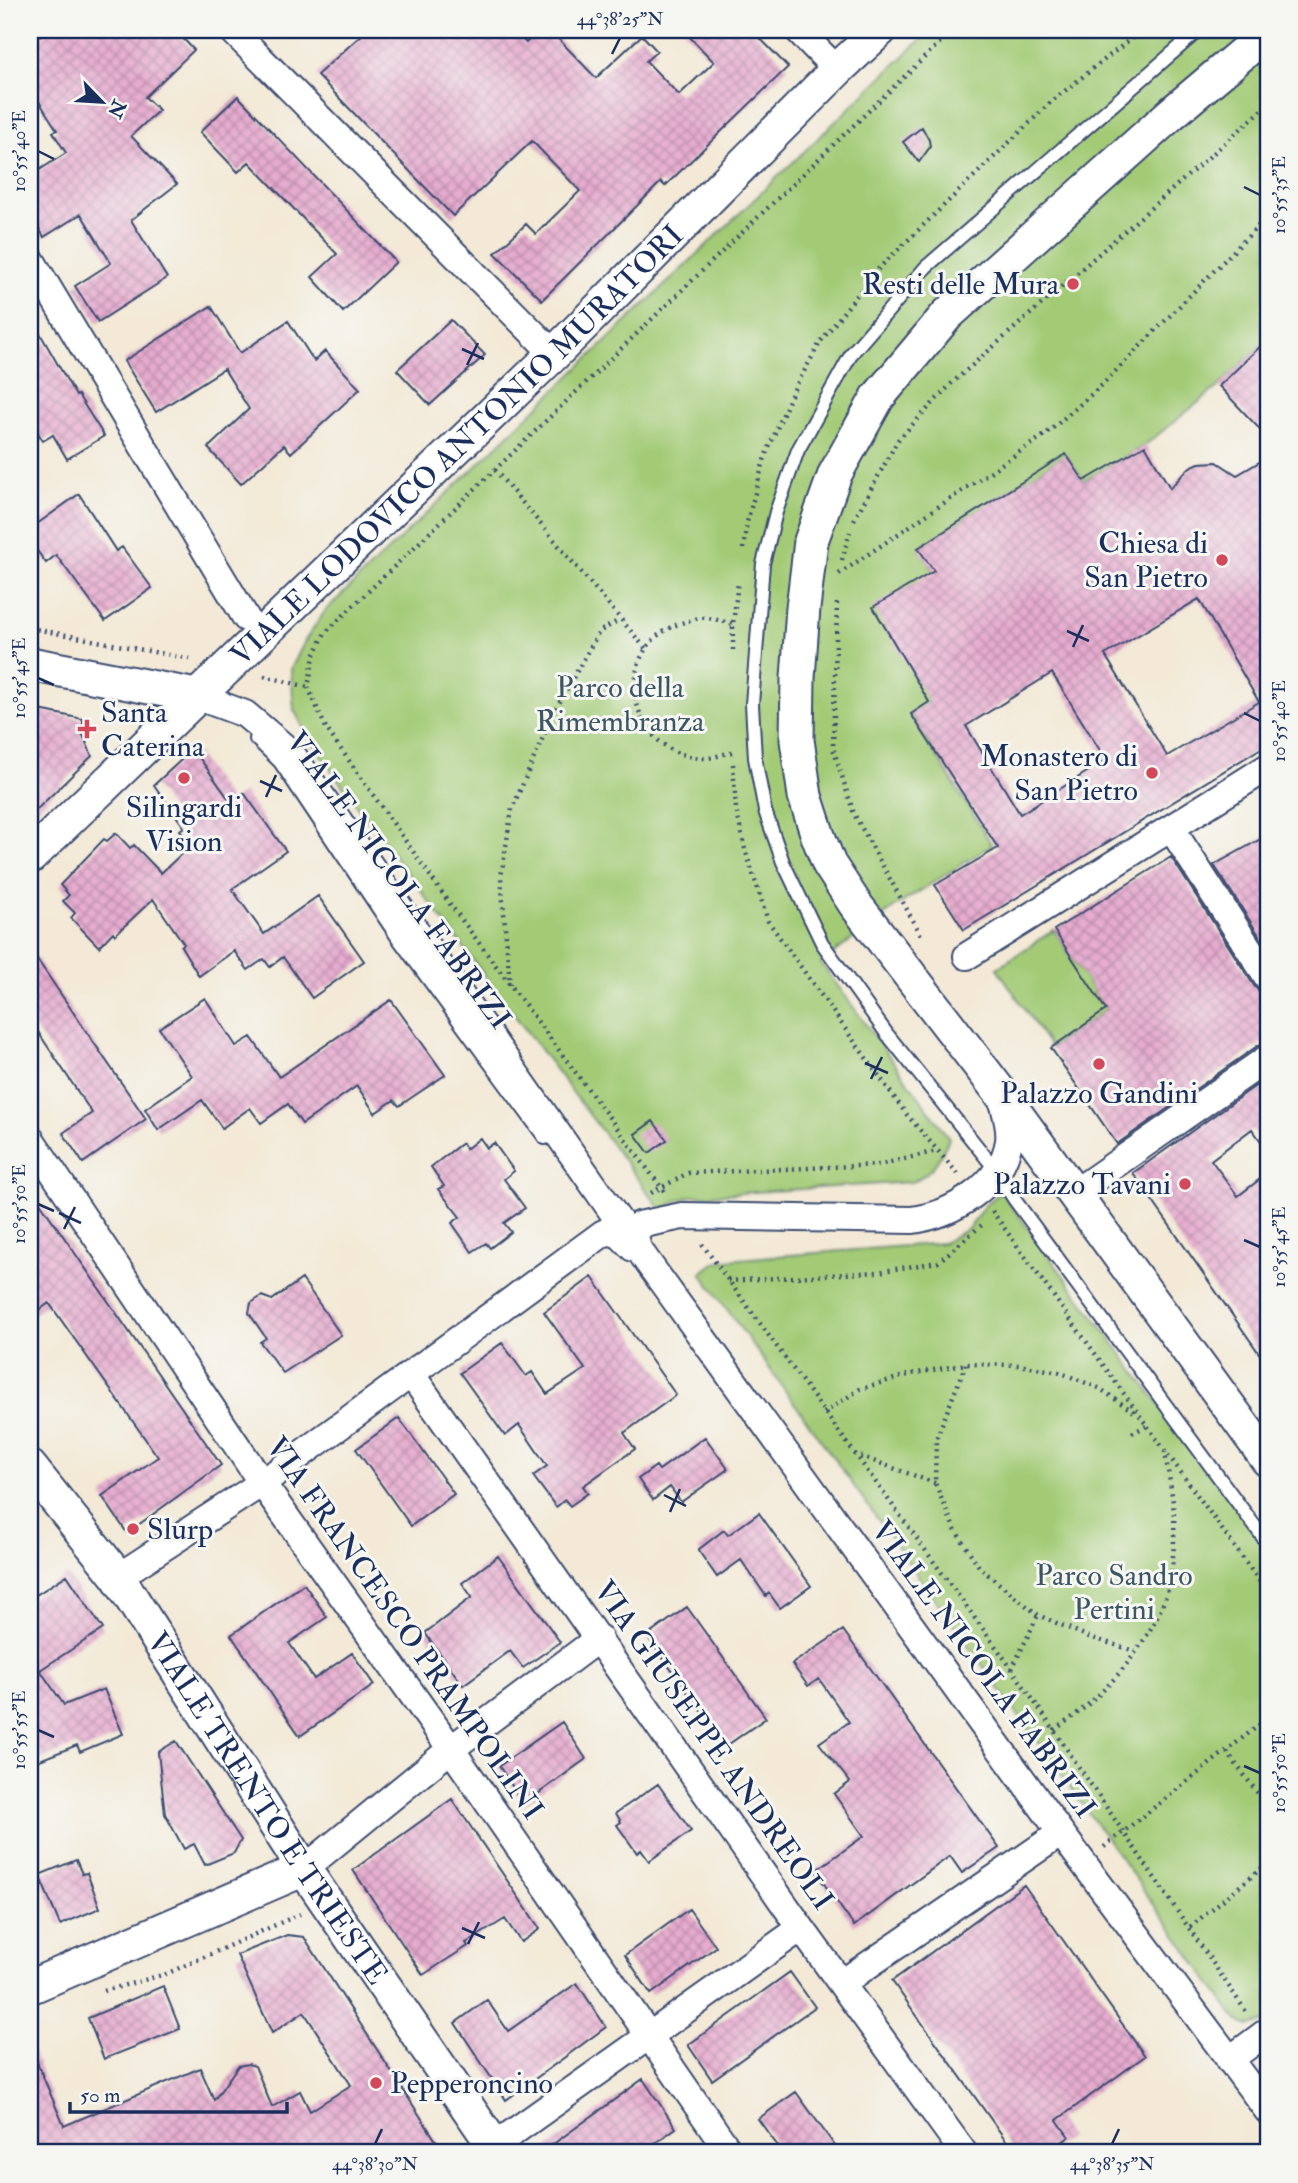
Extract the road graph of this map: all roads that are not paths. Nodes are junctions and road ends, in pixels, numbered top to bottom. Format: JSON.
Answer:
{"nodes":[{"id":1,"x":232,"y":30,"type":"edge"},
{"id":2,"x":799,"y":30,"type":"edge"},
{"id":3,"x":880,"y":30,"type":"edge"},
{"id":4,"x":1199,"y":30,"type":"edge"},
{"id":5,"x":1268,"y":32,"type":"edge"},
{"id":6,"x":837,"y":70,"type":"junction"},
{"id":7,"x":30,"y":258,"type":"edge"},
{"id":8,"x":554,"y":354,"type":"junction"},
{"id":9,"x":246,"y":618,"type":"dead end"},
{"id":10,"x":30,"y":664,"type":"edge"},
{"id":11,"x":196,"y":696,"type":"junction"},
{"id":12,"x":1267,"y":769,"type":"edge"},
{"id":13,"x":1171,"y":828,"type":"junction"},
{"id":14,"x":30,"y":857,"type":"edge"},
{"id":15,"x":967,"y":956,"type":"dead end"},
{"id":16,"x":1268,"y":978,"type":"edge"},
{"id":17,"x":1268,"y":1058,"type":"edge"},
{"id":18,"x":1000,"y":1092,"type":"junction"},
{"id":19,"x":30,"y":1138,"type":"edge"},
{"id":20,"x":996,"y":1170,"type":"junction"},
{"id":21,"x":1074,"y":1193,"type":"junction"},
{"id":22,"x":628,"y":1236,"type":"junction"},
{"id":23,"x":411,"y":1374,"type":"junction"},
{"id":24,"x":1268,"y":1460,"type":"edge"},
{"id":25,"x":30,"y":1467,"type":"edge"},
{"id":26,"x":262,"y":1483,"type":"junction"},
{"id":27,"x":1268,"y":1544,"type":"edge"},
{"id":28,"x":118,"y":1577,"type":"junction"},
{"id":29,"x":599,"y":1638,"type":"junction"},
{"id":30,"x":451,"y":1749,"type":"junction"},
{"id":31,"x":1061,"y":1833,"type":"junction"},
{"id":32,"x":304,"y":1869,"type":"junction"},
{"id":33,"x":801,"y":1928,"type":"junction"},
{"id":34,"x":842,"y":1983,"type":"junction"},
{"id":35,"x":30,"y":1987,"type":"edge"},
{"id":36,"x":1265,"y":2033,"type":"edge"},
{"id":37,"x":648,"y":2037,"type":"junction"},
{"id":38,"x":1229,"y":2060,"type":"junction"},
{"id":39,"x":1268,"y":2111,"type":"edge"},
{"id":40,"x":493,"y":2151,"type":"edge"},
{"id":41,"x":730,"y":2153,"type":"edge"},
{"id":42,"x":964,"y":2153,"type":"edge"}],
"edges":[{"from":1,"to":8,"type":"street"},
{"from":2,"to":6,"type":"street"},
{"from":3,"to":6,"type":"street","name":"VIALE LODOVICO ANTONIO MURATORI"},
{"from":4,"to":20,"type":"lane"},
{"from":5,"to":18,"type":"street"},
{"from":6,"to":8,"type":"street","name":"VIALE LODOVICO ANTONIO MURATORI"},
{"from":7,"to":9,"type":"street"},
{"from":8,"to":11,"type":"street","name":"VIALE LODOVICO ANTONIO MURATORI"},
{"from":10,"to":11,"type":"street"},
{"from":11,"to":14,"type":"street","name":"VIALE LODOVICO ANTONIO MURATORI"},
{"from":11,"to":22,"type":"street","name":"VIALE NICOLA FABRIZI"},
{"from":12,"to":13,"type":"street"},
{"from":13,"to":15,"type":"street"},
{"from":13,"to":16,"type":"street"},
{"from":17,"to":21,"type":"street"},
{"from":18,"to":20,"type":"street"},
{"from":18,"to":21,"type":"street"},
{"from":19,"to":26,"type":"street","name":"VIA FRANCESCO PRAMPOLINI"},
{"from":20,"to":22,"type":"street"},
{"from":20,"to":27,"type":"lane"},
{"from":21,"to":24,"type":"street"},
{"from":22,"to":23,"type":"street"},
{"from":22,"to":31,"type":"street","name":"VIALE NICOLA FABRIZI"},
{"from":23,"to":26,"type":"street"},
{"from":23,"to":29,"type":"street","name":"VIA GIUSEPPE ANDREOLI"},
{"from":25,"to":28,"type":"street","name":"VIALE TRENTO E TRIESTE"},
{"from":26,"to":28,"type":"street"},
{"from":26,"to":30,"type":"street","name":"VIA FRANCESCO PRAMPOLINI"},
{"from":28,"to":32,"type":"street","name":"VIALE TRENTO E TRIESTE"},
{"from":29,"to":30,"type":"street"},
{"from":29,"to":33,"type":"street","name":"VIA GIUSEPPE ANDREOLI"},
{"from":30,"to":32,"type":"street"},
{"from":30,"to":37,"type":"street","name":"VIA FRANCESCO PRAMPOLINI"},
{"from":31,"to":34,"type":"street"},
{"from":31,"to":38,"type":"street","name":"VIALE NICOLA FABRIZI"},
{"from":32,"to":35,"type":"street"},
{"from":32,"to":40,"type":"street","name":"VIALE TRENTO E TRIESTE"},
{"from":33,"to":34,"type":"street","name":"VIA GIUSEPPE ANDREOLI"},
{"from":33,"to":37,"type":"street"},
{"from":34,"to":42,"type":"street","name":"VIA GIUSEPPE ANDREOLI"},
{"from":36,"to":38,"type":"street"},
{"from":37,"to":40,"type":"street"},
{"from":37,"to":41,"type":"street","name":"VIA FRANCESCO PRAMPOLINI"},
{"from":38,"to":39,"type":"street","name":"VIALE NICOLA FABRIZI"}]}
